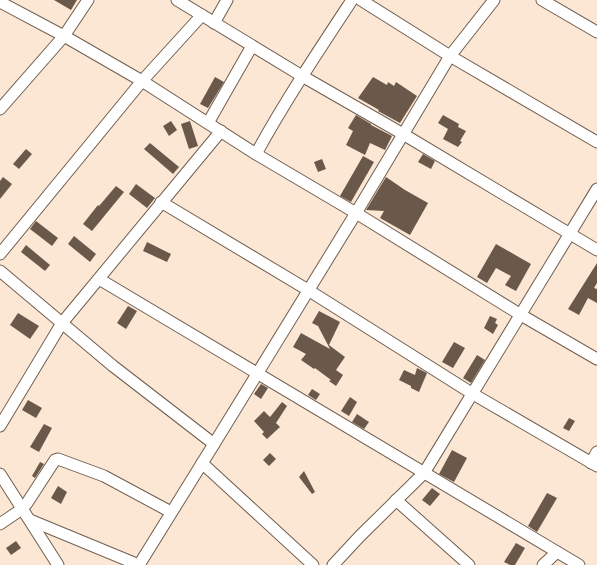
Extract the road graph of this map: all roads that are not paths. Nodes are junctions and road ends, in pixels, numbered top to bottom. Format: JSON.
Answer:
{"nodes":[{"id":1,"x":88,"y":0,"type":"edge"},
{"id":2,"x":177,"y":0,"type":"edge"},
{"id":3,"x":227,"y":0,"type":"edge"},
{"id":4,"x":352,"y":0,"type":"edge"},
{"id":5,"x":361,"y":0,"type":"edge"},
{"id":6,"x":494,"y":0,"type":"edge"},
{"id":7,"x":542,"y":0,"type":"edge"},
{"id":8,"x":0,"y":2,"type":"edge"},
{"id":9,"x":202,"y":15,"type":"junction"},
{"id":10,"x":214,"y":23,"type":"junction"},
{"id":11,"x":597,"y":32,"type":"edge"},
{"id":12,"x":64,"y":36,"type":"junction"},
{"id":13,"x":252,"y":46,"type":"junction"},
{"id":14,"x":450,"y":56,"type":"junction"},
{"id":15,"x":302,"y":76,"type":"junction"},
{"id":16,"x":142,"y":81,"type":"junction"},
{"id":17,"x":0,"y":109,"type":"edge"},
{"id":18,"x":208,"y":123,"type":"junction"},
{"id":19,"x":221,"y":131,"type":"junction"},
{"id":20,"x":403,"y":134,"type":"junction"},
{"id":21,"x":597,"y":142,"type":"edge"},
{"id":22,"x":256,"y":154,"type":"junction"},
{"id":23,"x":597,"y":189,"type":"edge"},
{"id":24,"x":161,"y":202,"type":"junction"},
{"id":25,"x":356,"y":213,"type":"junction"},
{"id":26,"x":570,"y":234,"type":"junction"},
{"id":27,"x":597,"y":250,"type":"edge"},
{"id":28,"x":0,"y":254,"type":"edge"},
{"id":29,"x":0,"y":271,"type":"edge"},
{"id":30,"x":99,"y":279,"type":"junction"},
{"id":31,"x":308,"y":290,"type":"junction"},
{"id":32,"x":521,"y":315,"type":"junction"},
{"id":33,"x":62,"y":323,"type":"junction"},
{"id":34,"x":597,"y":359,"type":"edge"},
{"id":35,"x":257,"y":373,"type":"junction"},
{"id":36,"x":473,"y":394,"type":"junction"},
{"id":37,"x":0,"y":426,"type":"edge"},
{"id":38,"x":214,"y":444,"type":"junction"},
{"id":39,"x":597,"y":452,"type":"edge"},
{"id":40,"x":202,"y":463,"type":"junction"},
{"id":41,"x":594,"y":465,"type":"edge"},
{"id":42,"x":424,"y":473,"type":"junction"},
{"id":43,"x":0,"y":474,"type":"edge"},
{"id":44,"x":396,"y":500,"type":"junction"},
{"id":45,"x":22,"y":509,"type":"junction"},
{"id":46,"x":171,"y":512,"type":"junction"},
{"id":47,"x":30,"y":520,"type":"junction"},
{"id":48,"x":0,"y":524,"type":"edge"},
{"id":49,"x":557,"y":552,"type":"junction"},
{"id":50,"x":58,"y":565,"type":"edge"},
{"id":51,"x":139,"y":565,"type":"edge"},
{"id":52,"x":313,"y":565,"type":"edge"},
{"id":53,"x":333,"y":565,"type":"edge"},
{"id":54,"x":469,"y":565,"type":"edge"},
{"id":55,"x":543,"y":565,"type":"edge"},
{"id":56,"x":579,"y":565,"type":"edge"}],
"edges":[{"from":1,"to":12,"type":"street"},
{"from":2,"to":9,"type":"street"},
{"from":3,"to":10,"type":"street"},
{"from":4,"to":15,"type":"street"},
{"from":5,"to":14,"type":"street"},
{"from":6,"to":14,"type":"street"},
{"from":7,"to":11,"type":"street"},
{"from":8,"to":12,"type":"street"},
{"from":9,"to":10,"type":"street"},
{"from":9,"to":16,"type":"street"},
{"from":10,"to":13,"type":"street"},
{"from":12,"to":16,"type":"street"},
{"from":12,"to":17,"type":"street"},
{"from":13,"to":15,"type":"street"},
{"from":13,"to":18,"type":"street"},
{"from":14,"to":20,"type":"street"},
{"from":14,"to":21,"type":"street"},
{"from":15,"to":20,"type":"street"},
{"from":15,"to":22,"type":"street"},
{"from":16,"to":18,"type":"street"},
{"from":16,"to":28,"type":"street"},
{"from":18,"to":19,"type":"street"},
{"from":19,"to":22,"type":"street"},
{"from":19,"to":24,"type":"street"},
{"from":20,"to":25,"type":"street"},
{"from":20,"to":26,"type":"street"},
{"from":22,"to":25,"type":"street"},
{"from":23,"to":26,"type":"street"},
{"from":24,"to":30,"type":"street"},
{"from":24,"to":31,"type":"street"},
{"from":25,"to":31,"type":"street"},
{"from":25,"to":32,"type":"street"},
{"from":26,"to":27,"type":"street"},
{"from":26,"to":32,"type":"street"},
{"from":29,"to":33,"type":"street"},
{"from":30,"to":33,"type":"street"},
{"from":30,"to":35,"type":"street"},
{"from":31,"to":35,"type":"street"},
{"from":31,"to":36,"type":"street"},
{"from":32,"to":34,"type":"street"},
{"from":32,"to":36,"type":"street"},
{"from":33,"to":37,"type":"street"},
{"from":33,"to":38,"type":"street"},
{"from":35,"to":38,"type":"street"},
{"from":35,"to":42,"type":"street"},
{"from":36,"to":41,"type":"street"},
{"from":36,"to":42,"type":"street"},
{"from":38,"to":40,"type":"street"},
{"from":39,"to":41,"type":"street"},
{"from":40,"to":46,"type":"street"},
{"from":40,"to":52,"type":"street"},
{"from":42,"to":44,"type":"street"},
{"from":42,"to":49,"type":"street"},
{"from":43,"to":45,"type":"street"},
{"from":44,"to":53,"type":"street"},
{"from":44,"to":54,"type":"street"},
{"from":45,"to":46,"type":"street"},
{"from":45,"to":47,"type":"street"},
{"from":45,"to":48,"type":"street"},
{"from":46,"to":51,"type":"street"},
{"from":47,"to":50,"type":"street"},
{"from":47,"to":51,"type":"street"},
{"from":49,"to":55,"type":"street"},
{"from":49,"to":56,"type":"street"}]}
